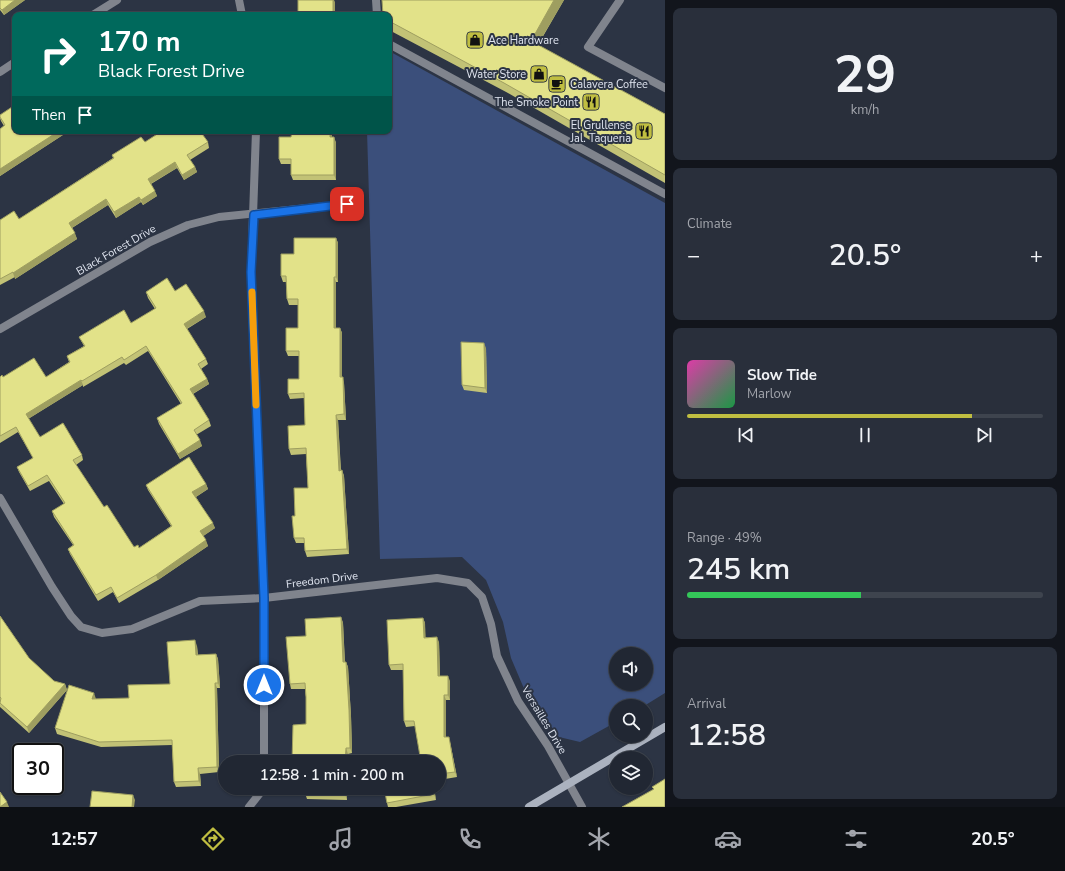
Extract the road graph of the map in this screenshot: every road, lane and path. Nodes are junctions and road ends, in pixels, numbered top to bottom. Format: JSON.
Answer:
{"nodes":[{"id":1,"x":117,"y":0,"type":"edge"},
{"id":2,"x":239,"y":0,"type":"edge"},
{"id":3,"x":376,"y":0,"type":"edge"},
{"id":4,"x":620,"y":0,"type":"edge"},
{"id":5,"x":98,"y":12,"type":"edge"},
{"id":6,"x":241,"y":12,"type":"edge"},
{"id":7,"x":377,"y":12,"type":"edge"},
{"id":8,"x":392,"y":46,"type":"edge"},
{"id":9,"x":12,"y":64,"type":"edge"},
{"id":10,"x":0,"y":72,"type":"edge"},
{"id":11,"x":665,"y":88,"type":"edge"},
{"id":12,"x":256,"y":134,"type":"edge"},
{"id":13,"x":665,"y":194,"type":"edge"},
{"id":14,"x":347,"y":204,"type":"dead end"},
{"id":15,"x":254,"y":215,"type":"junction"},
{"id":16,"x":0,"y":329,"type":"edge"},
{"id":17,"x":0,"y":498,"type":"edge"},
{"id":18,"x":437,"y":578,"type":"joint"},
{"id":19,"x":264,"y":598,"type":"junction"},
{"id":20,"x":665,"y":727,"type":"edge"},
{"id":21,"x":264,"y":755,"type":"edge"},
{"id":22,"x":568,"y":784,"type":"junction"},
{"id":23,"x":258,"y":795,"type":"edge"},
{"id":24,"x":249,"y":807,"type":"edge"},
{"id":25,"x":529,"y":807,"type":"edge"},
{"id":26,"x":582,"y":807,"type":"edge"}],
"edges":[{"from":1,"to":5,"type":"street"},
{"from":2,"to":6,"type":"street"},
{"from":3,"to":7,"type":"street"},
{"from":4,"to":11,"type":"street"},
{"from":8,"to":13,"type":"street"},
{"from":9,"to":10,"type":"street"},
{"from":12,"to":15,"type":"street"},
{"from":14,"to":15,"type":"street","name":"Black Forest Drive"},
{"from":15,"to":16,"type":"street","name":"Black Forest Drive"},
{"from":15,"to":19,"type":"street"},
{"from":17,"to":19,"type":"street","name":"Freedom Drive"},
{"from":18,"to":19,"type":"street","name":"Freedom Drive"},
{"from":18,"to":22,"type":"street","name":"Versailles Drive"},
{"from":19,"to":21,"type":"street"},
{"from":20,"to":22,"type":"street"},
{"from":22,"to":25,"type":"street"},
{"from":22,"to":26,"type":"street","name":"Versailles Drive"},
{"from":23,"to":24,"type":"street"}]}
